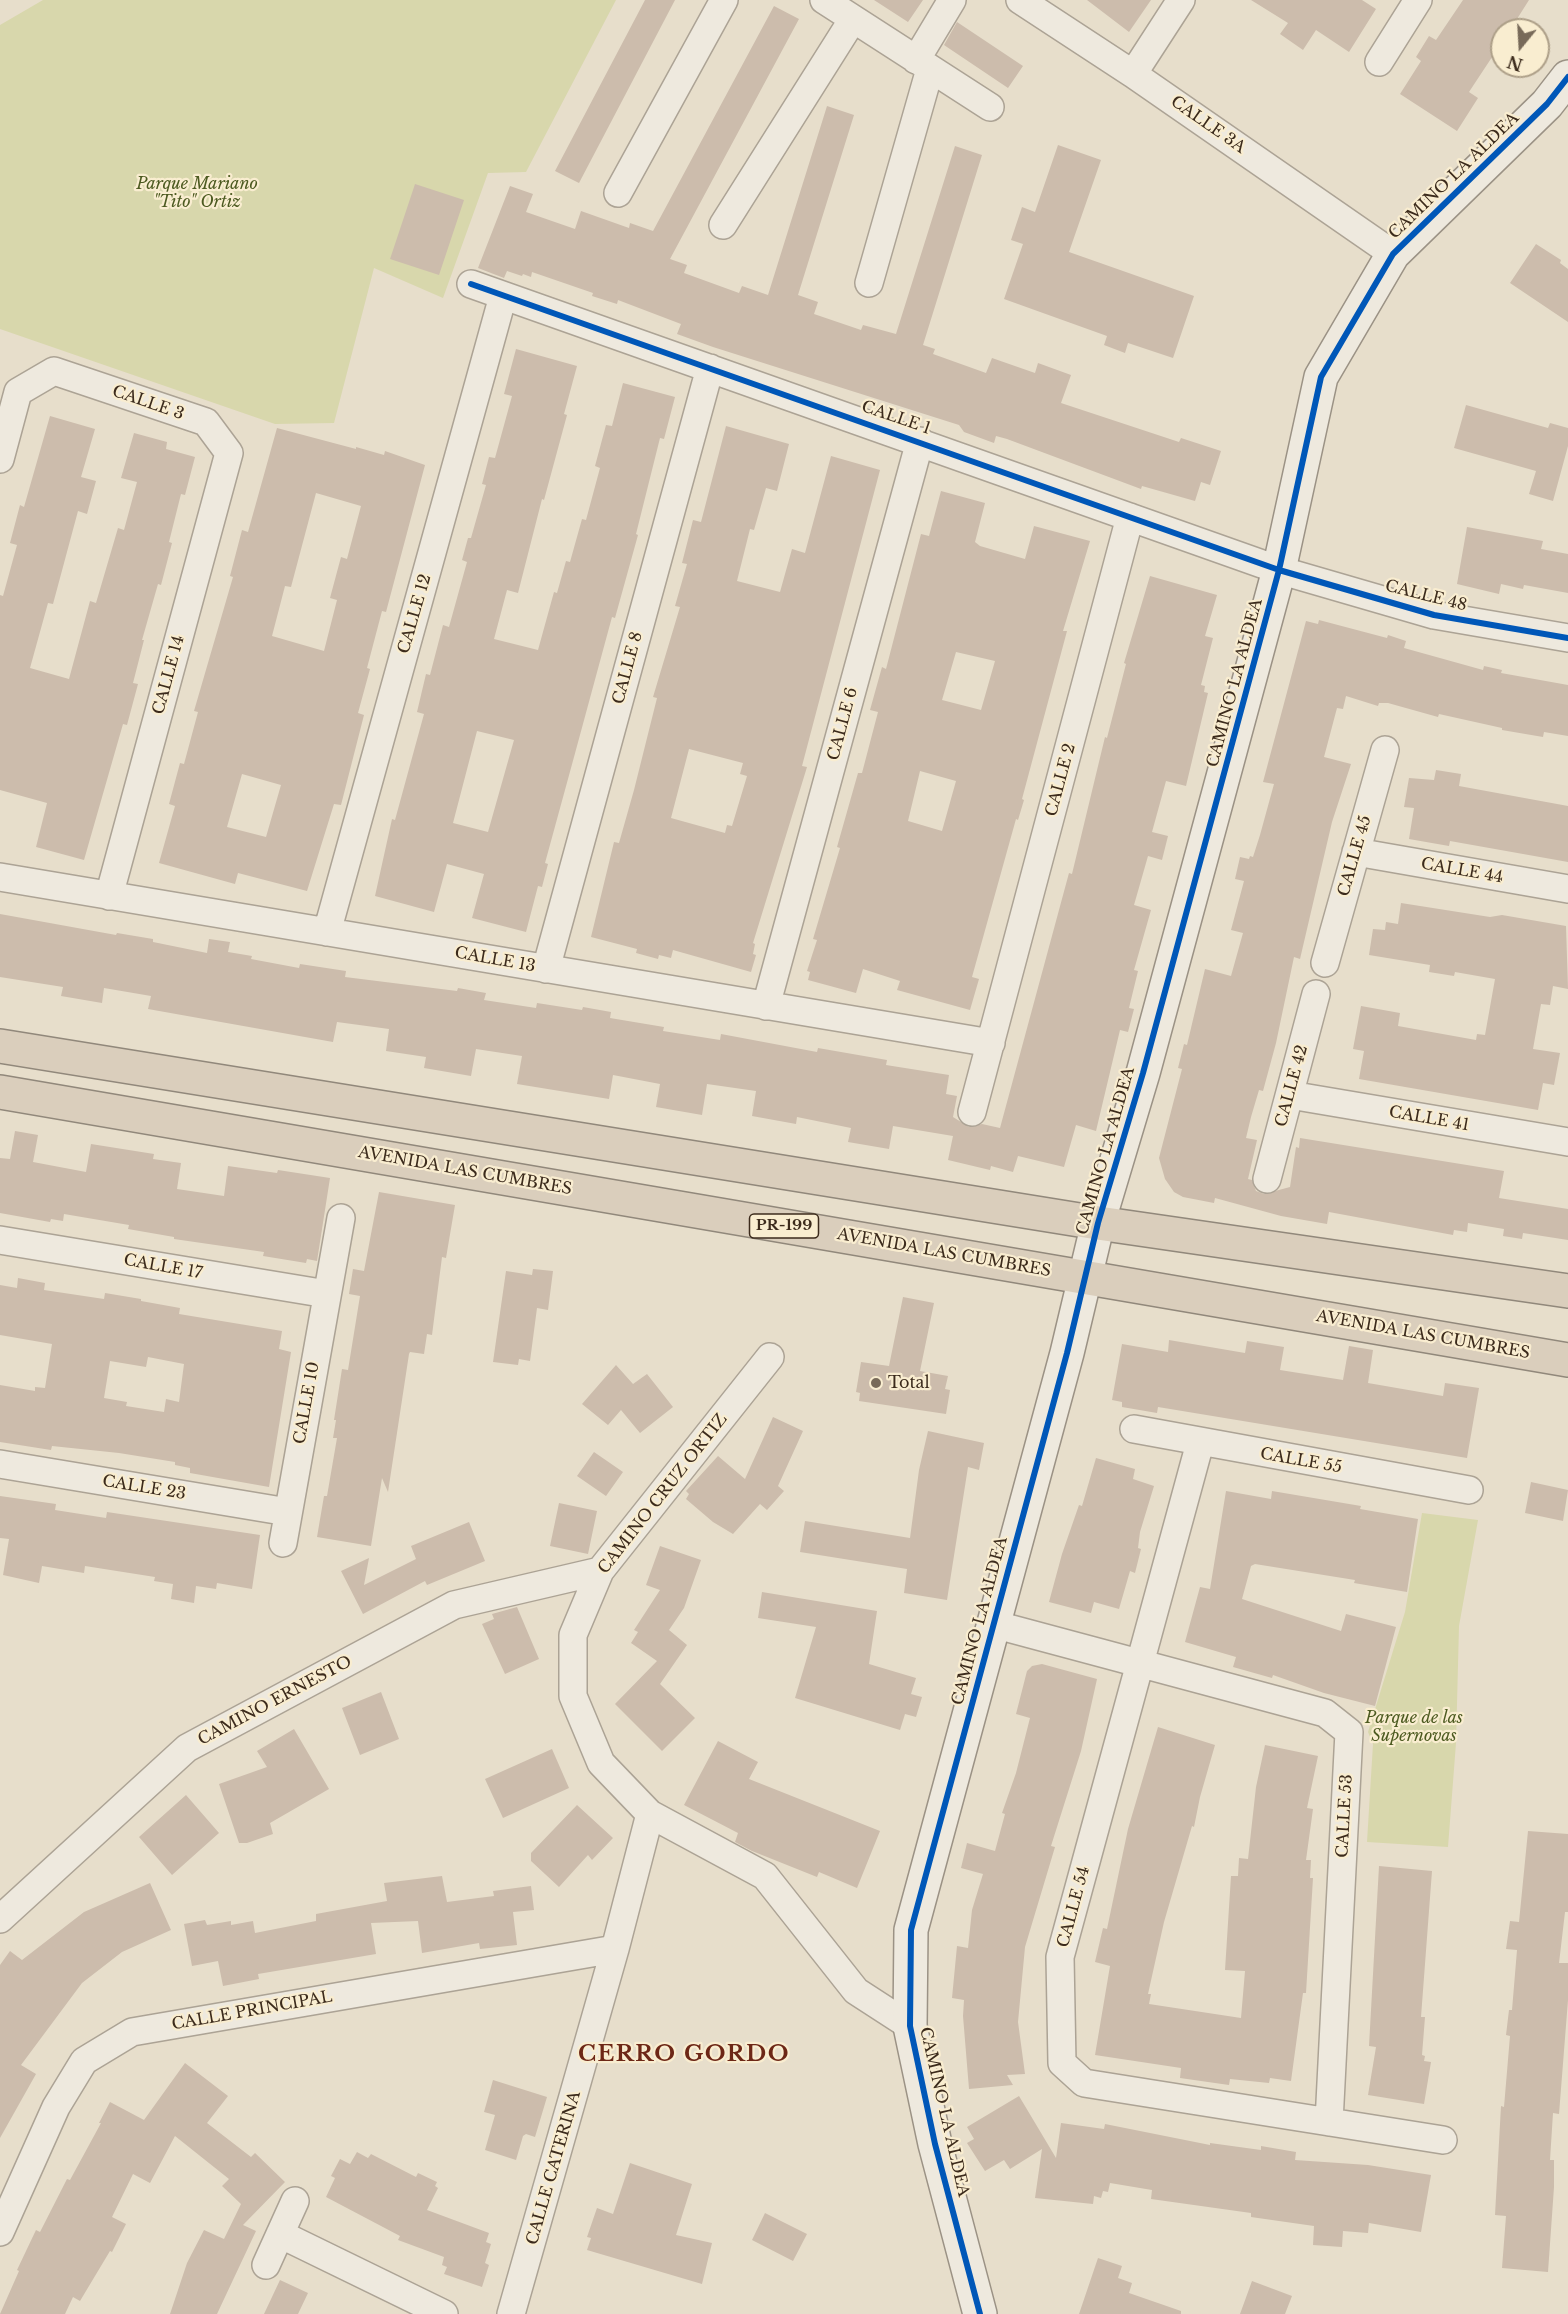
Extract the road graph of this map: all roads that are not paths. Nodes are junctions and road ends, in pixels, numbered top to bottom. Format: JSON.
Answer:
{"nodes":[{"id":1,"x":724,"y":0,"type":"edge"},
{"id":2,"x":824,"y":0,"type":"edge"},
{"id":3,"x":952,"y":0,"type":"edge"},
{"id":4,"x":1020,"y":0,"type":"edge"},
{"id":5,"x":1181,"y":0,"type":"edge"},
{"id":6,"x":1418,"y":0,"type":"edge"},
{"id":7,"x":853,"y":19,"type":"junction"},
{"id":8,"x":1379,"y":62,"type":"dead end"},
{"id":9,"x":923,"y":64,"type":"junction"},
{"id":10,"x":1133,"y":74,"type":"junction"},
{"id":11,"x":1568,"y":77,"type":"edge"},
{"id":12,"x":990,"y":107,"type":"dead end"},
{"id":13,"x":618,"y":193,"type":"dead end"},
{"id":14,"x":723,"y":225,"type":"dead end"},
{"id":15,"x":1393,"y":254,"type":"junction"},
{"id":16,"x":869,"y":283,"type":"dead end"},
{"id":17,"x":471,"y":284,"type":"dead end"},
{"id":18,"x":503,"y":296,"type":"junction"},
{"id":19,"x":710,"y":368,"type":"junction"},
{"id":20,"x":920,"y":441,"type":"junction"},
{"id":21,"x":228,"y":453,"type":"joint"},
{"id":22,"x":0,"y":459,"type":"edge"},
{"id":23,"x":1130,"y":517,"type":"junction"},
{"id":24,"x":1279,"y":570,"type":"junction"},
{"id":25,"x":1568,"y":638,"type":"edge"},
{"id":26,"x":1384,"y":750,"type":"dead end"},
{"id":27,"x":1356,"y":852,"type":"junction"},
{"id":28,"x":0,"y":877,"type":"edge"},
{"id":29,"x":1568,"y":889,"type":"edge"},
{"id":30,"x":109,"y":896,"type":"junction"},
{"id":31,"x":327,"y":932,"type":"junction"},
{"id":32,"x":1325,"y":963,"type":"dead end"},
{"id":33,"x":546,"y":969,"type":"junction"},
{"id":34,"x":1316,"y":994,"type":"dead end"},
{"id":35,"x":766,"y":1006,"type":"junction"},
{"id":36,"x":0,"y":1025,"type":"edge"},
{"id":37,"x":991,"y":1043,"type":"junction"},
{"id":38,"x":0,"y":1046,"type":"edge"},
{"id":39,"x":208,"y":1080,"type":"junction"},
{"id":40,"x":0,"y":1092,"type":"edge"},
{"id":41,"x":1290,"y":1095,"type":"junction"},
{"id":42,"x":972,"y":1113,"type":"dead end"},
{"id":43,"x":1568,"y":1142,"type":"edge"},
{"id":44,"x":1267,"y":1179,"type":"dead end"},
{"id":45,"x":341,"y":1218,"type":"dead end"},
{"id":46,"x":1098,"y":1223,"type":"junction"},
{"id":47,"x":0,"y":1240,"type":"edge"},
{"id":48,"x":1085,"y":1277,"type":"junction"},
{"id":49,"x":1568,"y":1290,"type":"edge"},
{"id":50,"x":327,"y":1294,"type":"junction"},
{"id":51,"x":771,"y":1358,"type":"dead end"},
{"id":52,"x":1568,"y":1360,"type":"edge"},
{"id":53,"x":1134,"y":1430,"type":"dead end"},
{"id":54,"x":1200,"y":1443,"type":"junction"},
{"id":55,"x":0,"y":1464,"type":"edge"},
{"id":56,"x":1469,"y":1490,"type":"dead end"},
{"id":57,"x":288,"y":1512,"type":"junction"},
{"id":58,"x":283,"y":1543,"type":"dead end"},
{"id":59,"x":600,"y":1571,"type":"junction"},
{"id":60,"x":993,"y":1624,"type":"junction"},
{"id":61,"x":1139,"y":1662,"type":"junction"},
{"id":62,"x":650,"y":1814,"type":"junction"},
{"id":63,"x":0,"y":1919,"type":"edge"},
{"id":64,"x":615,"y":1949,"type":"junction"},
{"id":65,"x":910,"y":2026,"type":"junction"},
{"id":66,"x":1329,"y":2122,"type":"junction"},
{"id":67,"x":1443,"y":2140,"type":"dead end"},
{"id":68,"x":295,"y":2202,"type":"dead end"},
{"id":69,"x":0,"y":2232,"type":"edge"},
{"id":70,"x":280,"y":2234,"type":"junction"},
{"id":71,"x":266,"y":2265,"type":"dead end"},
{"id":72,"x":444,"y":2314,"type":"edge"},
{"id":73,"x":511,"y":2314,"type":"edge"},
{"id":74,"x":980,"y":2314,"type":"edge"}],
"edges":[{"from":1,"to":13,"type":"street"},
{"from":2,"to":7,"type":"street"},
{"from":3,"to":9,"type":"street"},
{"from":4,"to":10,"type":"street","name":"CALLE 3A"},
{"from":5,"to":10,"type":"street"},
{"from":6,"to":8,"type":"street"},
{"from":7,"to":9,"type":"street"},
{"from":7,"to":14,"type":"street"},
{"from":9,"to":12,"type":"street"},
{"from":9,"to":16,"type":"street"},
{"from":10,"to":15,"type":"street","name":"CALLE 3A"},
{"from":11,"to":15,"type":"street","name":"CAMINO LA ALDEA"},
{"from":15,"to":24,"type":"street","name":"CAMINO LA ALDEA"},
{"from":17,"to":18,"type":"street","name":"CALLE 1"},
{"from":18,"to":19,"type":"street","name":"CALLE 1"},
{"from":18,"to":31,"type":"street","name":"CALLE 12"},
{"from":19,"to":20,"type":"street","name":"CALLE 1"},
{"from":19,"to":33,"type":"street","name":"CALLE 8"},
{"from":20,"to":23,"type":"street","name":"CALLE 1"},
{"from":20,"to":35,"type":"street","name":"CALLE 6"},
{"from":21,"to":22,"type":"street","name":"CALLE 3"},
{"from":21,"to":30,"type":"street","name":"CALLE 14"},
{"from":23,"to":24,"type":"street","name":"CALLE 1"},
{"from":23,"to":37,"type":"street","name":"CALLE 2"},
{"from":24,"to":25,"type":"street","name":"CALLE 48"},
{"from":24,"to":46,"type":"street","name":"CAMINO LA ALDEA"},
{"from":26,"to":27,"type":"street","name":"CALLE 45"},
{"from":27,"to":29,"type":"street","name":"CALLE 44"},
{"from":27,"to":32,"type":"street","name":"CALLE 45"},
{"from":28,"to":30,"type":"street","name":"CALLE 13"},
{"from":30,"to":31,"type":"street","name":"CALLE 13"},
{"from":31,"to":33,"type":"street","name":"CALLE 13"},
{"from":33,"to":35,"type":"street","name":"CALLE 13"},
{"from":34,"to":41,"type":"street","name":"CALLE 42"},
{"from":35,"to":37,"type":"street","name":"CALLE 13"},
{"from":36,"to":39,"type":"highway"},
{"from":37,"to":42,"type":"street","name":"CALLE 2"},
{"from":38,"to":39,"type":"highway"},
{"from":39,"to":46,"type":"highway"},
{"from":40,"to":48,"type":"highway","name":"AVENIDA LAS CUMBRES","number":"PR-199"},
{"from":41,"to":43,"type":"street","name":"CALLE 41"},
{"from":41,"to":44,"type":"street","name":"CALLE 42"},
{"from":45,"to":50,"type":"street","name":"CALLE 10"},
{"from":46,"to":48,"type":"street","name":"CAMINO LA ALDEA"},
{"from":46,"to":49,"type":"highway"},
{"from":47,"to":50,"type":"street","name":"CALLE 17"},
{"from":48,"to":52,"type":"highway","name":"AVENIDA LAS CUMBRES","number":"PR-199"},
{"from":48,"to":60,"type":"street","name":"CAMINO LA ALDEA"},
{"from":50,"to":57,"type":"street","name":"CALLE 10"},
{"from":51,"to":59,"type":"street","name":"CAMINO CRUZ ORTIZ"},
{"from":53,"to":54,"type":"street","name":"CALLE 55"},
{"from":54,"to":56,"type":"street","name":"CALLE 55"},
{"from":54,"to":61,"type":"street","name":"CALLE 54"},
{"from":55,"to":57,"type":"street","name":"CALLE 23"},
{"from":57,"to":58,"type":"street","name":"CALLE 10"},
{"from":59,"to":62,"type":"street","name":"CAMINO CRUZ ORTIZ"},
{"from":59,"to":63,"type":"street","name":"CAMINO ERNESTO"},
{"from":60,"to":61,"type":"street"},
{"from":60,"to":65,"type":"street","name":"CAMINO LA ALDEA"},
{"from":61,"to":66,"type":"street","name":"CALLE 53"},
{"from":61,"to":66,"type":"street","name":"CALLE 54"},
{"from":62,"to":64,"type":"street","name":"CALLE CATERINA"},
{"from":62,"to":65,"type":"street","name":"CAMINO CRUZ ORTIZ"},
{"from":64,"to":69,"type":"street","name":"CALLE PRINCIPAL"},
{"from":64,"to":73,"type":"street","name":"CALLE CATERINA"},
{"from":65,"to":74,"type":"street","name":"CAMINO LA ALDEA"},
{"from":66,"to":67,"type":"street","name":"CALLE 54"},
{"from":68,"to":70,"type":"street"},
{"from":70,"to":71,"type":"street"},
{"from":70,"to":72,"type":"street"}]}
